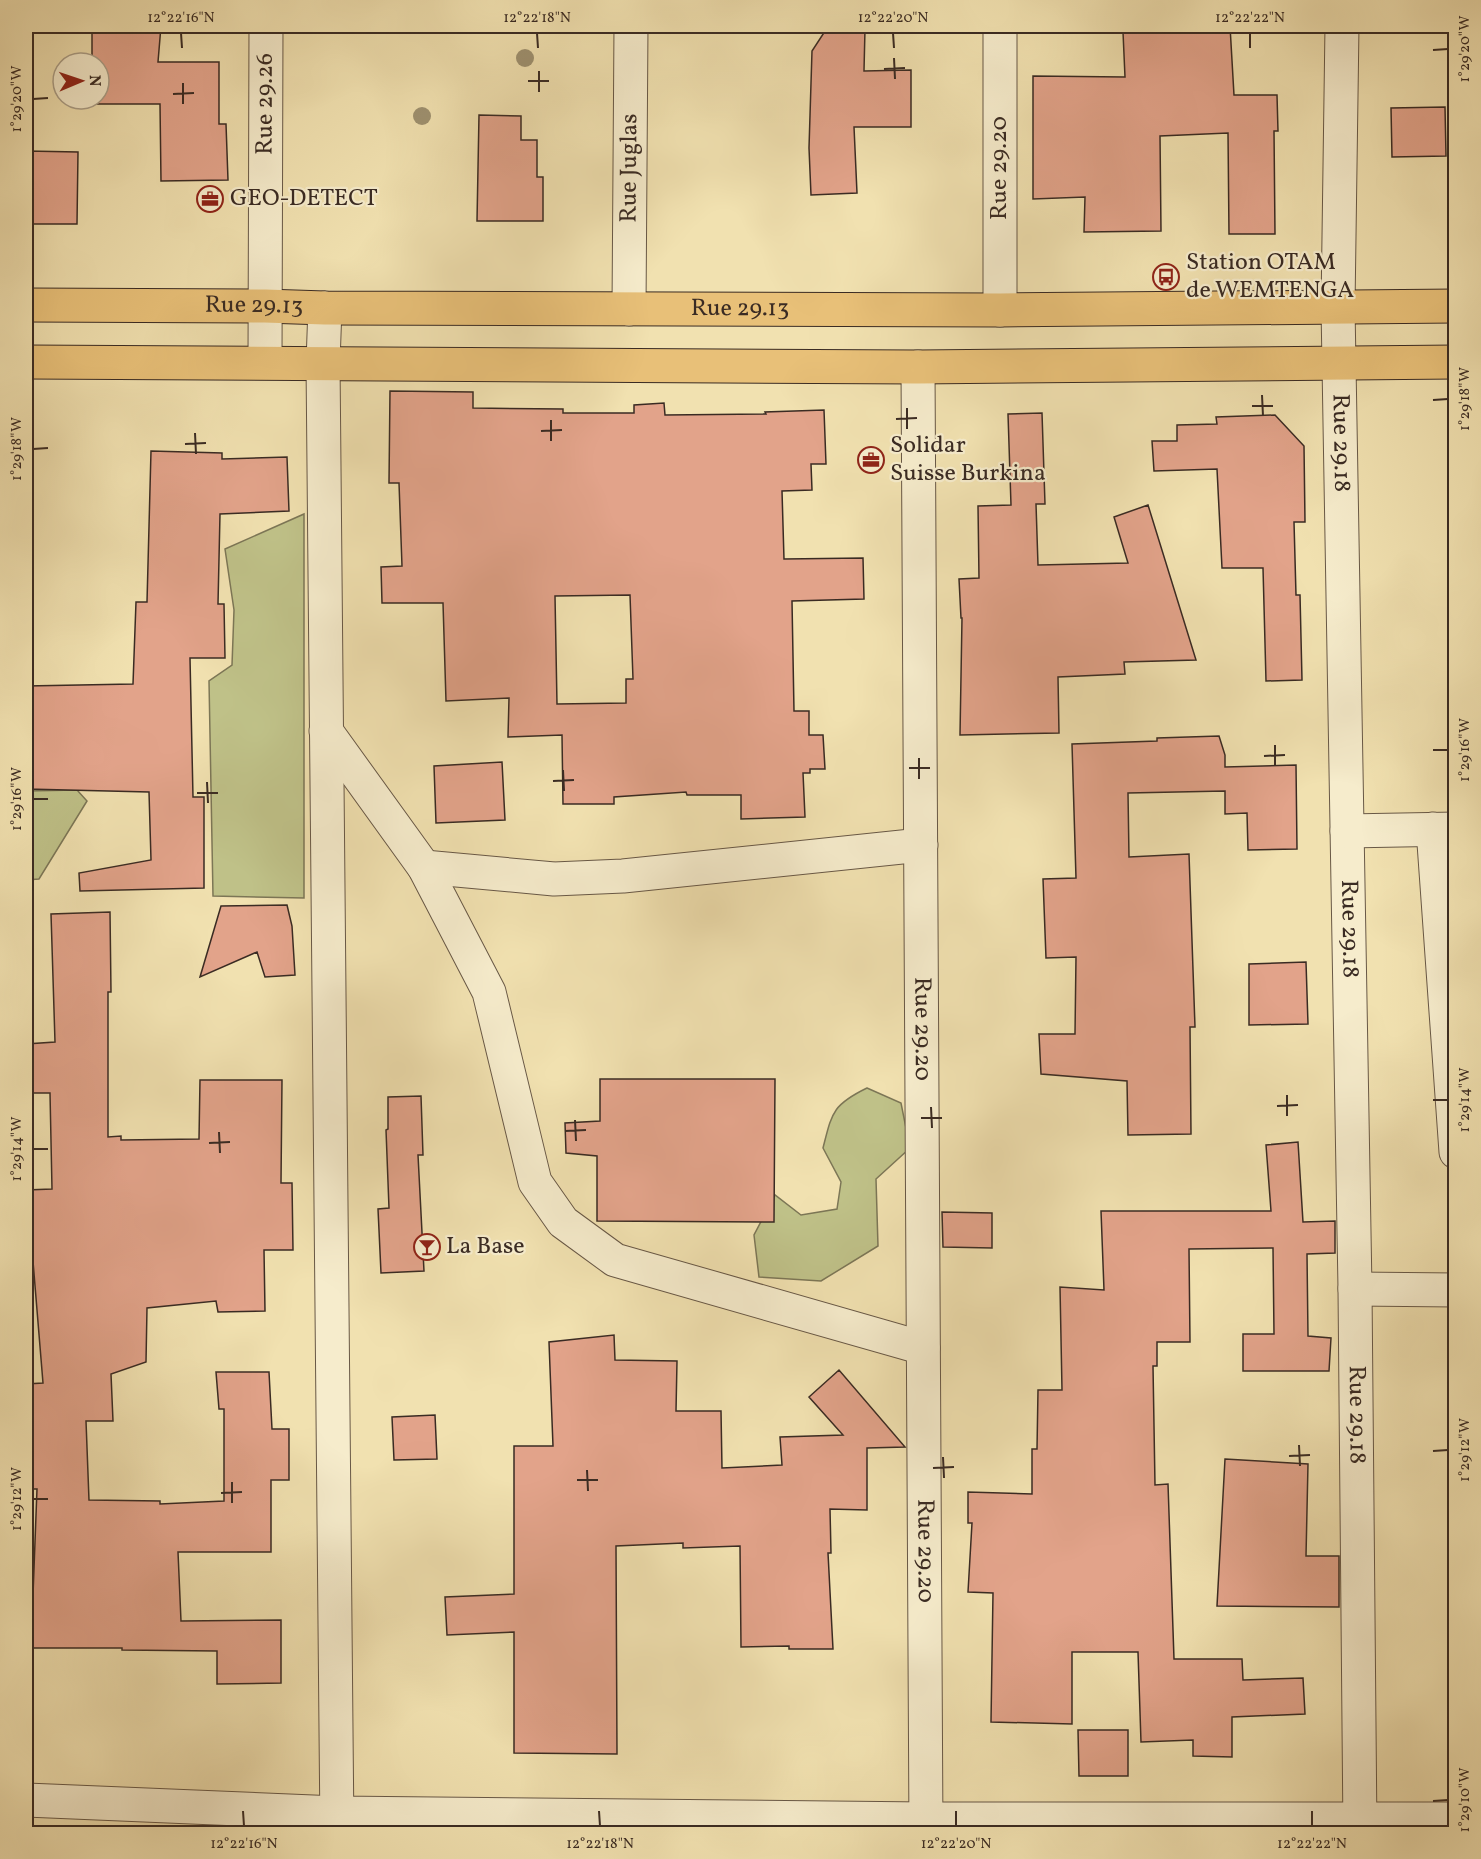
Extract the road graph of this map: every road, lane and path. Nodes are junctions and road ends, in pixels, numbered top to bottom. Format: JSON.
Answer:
{"nodes":[{"id":1,"x":266,"y":26,"type":"edge"},
{"id":2,"x":631,"y":26,"type":"edge"},
{"id":3,"x":1000,"y":26,"type":"edge"},
{"id":4,"x":1342,"y":26,"type":"edge"},
{"id":5,"x":26,"y":305,"type":"edge"},
{"id":6,"x":265,"y":306,"type":"junction"},
{"id":7,"x":1455,"y":306,"type":"edge"},
{"id":8,"x":1338,"y":307,"type":"junction"},
{"id":9,"x":325,"y":308,"type":"junction"},
{"id":10,"x":628,"y":309,"type":"junction"},
{"id":11,"x":1000,"y":310,"type":"junction"},
{"id":12,"x":26,"y":362,"type":"edge"},
{"id":13,"x":265,"y":362,"type":"junction"},
{"id":14,"x":323,"y":362,"type":"junction"},
{"id":15,"x":1339,"y":362,"type":"junction"},
{"id":16,"x":1455,"y":362,"type":"edge"},
{"id":17,"x":918,"y":366,"type":"junction"},
{"id":18,"x":327,"y":731,"type":"junction"},
{"id":19,"x":1444,"y":829,"type":"edge"},
{"id":20,"x":1347,"y":831,"type":"junction"},
{"id":21,"x":921,"y":845,"type":"junction"},
{"id":22,"x":424,"y":867,"type":"junction"},
{"id":23,"x":1448,"y":923,"type":"edge"},
{"id":24,"x":1455,"y":1152,"type":"edge"},
{"id":25,"x":1354,"y":1288,"type":"junction"},
{"id":26,"x":1455,"y":1290,"type":"edge"},
{"id":27,"x":923,"y":1348,"type":"junction"},
{"id":28,"x":26,"y":1800,"type":"edge"},
{"id":29,"x":1455,"y":1819,"type":"edge"},
{"id":30,"x":337,"y":1823,"type":"edge"},
{"id":31,"x":926,"y":1826,"type":"edge"},
{"id":32,"x":1360,"y":1826,"type":"edge"}],
"edges":[{"from":1,"to":6,"type":"street","name":"Rue 29.26"},
{"from":2,"to":10,"type":"street","name":"Rue Juglas"},
{"from":3,"to":11,"type":"street","name":"Rue 29.20"},
{"from":4,"to":8,"type":"street","name":"Rue 29.18"},
{"from":5,"to":6,"type":"main road","name":"Rue 29.13"},
{"from":6,"to":9,"type":"main road","name":"Rue 29.13"},
{"from":6,"to":13,"type":"street","name":"Rue 29.26"},
{"from":7,"to":8,"type":"main road","name":"Rue 29.13"},
{"from":8,"to":11,"type":"main road","name":"Rue 29.13"},
{"from":8,"to":15,"type":"street","name":"Rue 29.18"},
{"from":9,"to":10,"type":"main road","name":"Rue 29.13"},
{"from":9,"to":14,"type":"street"},
{"from":10,"to":11,"type":"main road","name":"Rue 29.13"},
{"from":12,"to":13,"type":"main road"},
{"from":13,"to":14,"type":"main road"},
{"from":14,"to":17,"type":"main road"},
{"from":14,"to":18,"type":"street"},
{"from":15,"to":16,"type":"main road"},
{"from":15,"to":17,"type":"main road"},
{"from":15,"to":20,"type":"street","name":"Rue 29.18"},
{"from":17,"to":21,"type":"street","name":"Rue 29.20"},
{"from":18,"to":22,"type":"street"},
{"from":18,"to":30,"type":"street"},
{"from":19,"to":20,"type":"street"},
{"from":19,"to":23,"type":"street"},
{"from":20,"to":25,"type":"street","name":"Rue 29.18"},
{"from":21,"to":22,"type":"street"},
{"from":21,"to":27,"type":"street","name":"Rue 29.20"},
{"from":22,"to":27,"type":"street"},
{"from":23,"to":24,"type":"street"},
{"from":25,"to":26,"type":"street"},
{"from":25,"to":32,"type":"street","name":"Rue 29.18"},
{"from":27,"to":31,"type":"street","name":"Rue 29.20"},
{"from":28,"to":30,"type":"street"},
{"from":29,"to":32,"type":"street"},
{"from":30,"to":31,"type":"street"},
{"from":31,"to":32,"type":"street"}]}
